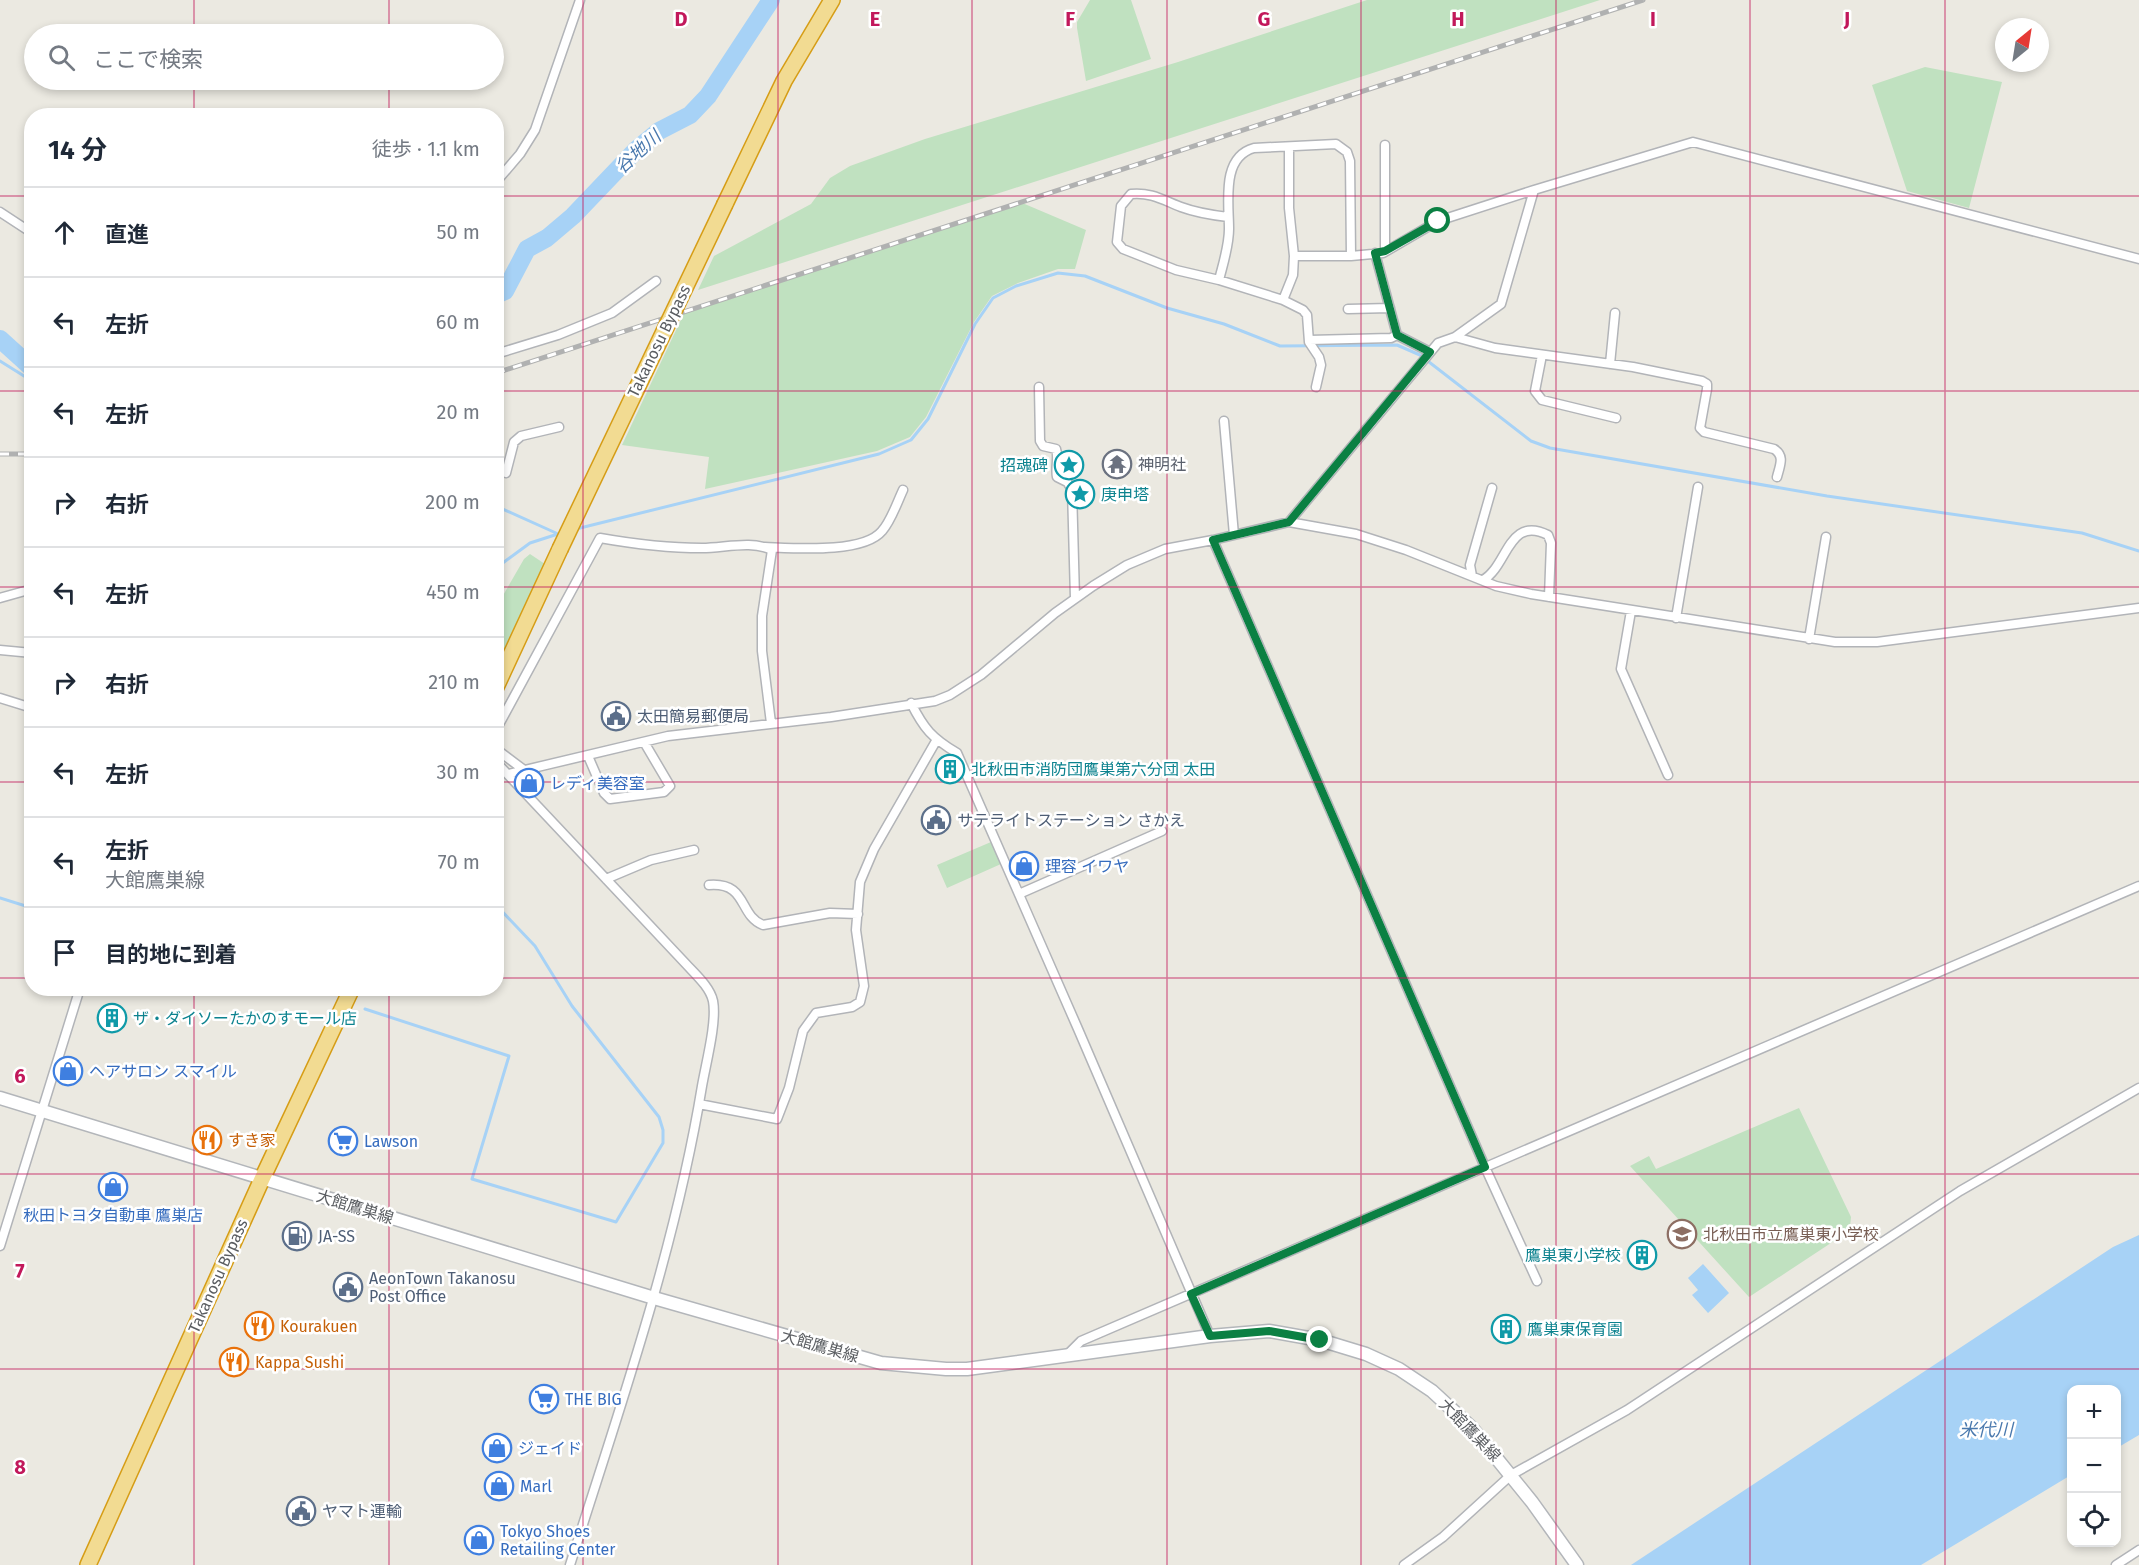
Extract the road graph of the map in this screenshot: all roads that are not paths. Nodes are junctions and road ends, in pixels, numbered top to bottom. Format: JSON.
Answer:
{"nodes":[{"id":1,"x":580,"y":0,"type":"edge"},
{"id":2,"x":832,"y":0,"type":"edge"},
{"id":3,"x":1385,"y":145,"type":"dead end"},
{"id":4,"x":1289,"y":147,"type":"junction"},
{"id":5,"x":504,"y":173,"type":"edge"},
{"id":6,"x":1534,"y":190,"type":"junction"},
{"id":7,"x":0,"y":212,"type":"edge"},
{"id":8,"x":1228,"y":217,"type":"junction"},
{"id":9,"x":24,"y":228,"type":"edge"},
{"id":10,"x":1385,"y":251,"type":"junction"},
{"id":11,"x":1375,"y":253,"type":"junction"},
{"id":12,"x":1294,"y":256,"type":"junction"},
{"id":13,"x":1351,"y":256,"type":"junction"},
{"id":14,"x":2139,"y":259,"type":"edge"},
{"id":15,"x":1219,"y":280,"type":"junction"},
{"id":16,"x":656,"y":281,"type":"dead end"},
{"id":17,"x":1283,"y":300,"type":"junction"},
{"id":18,"x":1390,"y":308,"type":"junction"},
{"id":19,"x":1348,"y":309,"type":"dead end"},
{"id":20,"x":1615,"y":313,"type":"dead end"},
{"id":21,"x":1397,"y":335,"type":"junction"},
{"id":22,"x":1455,"y":338,"type":"junction"},
{"id":23,"x":1311,"y":344,"type":"junction"},
{"id":24,"x":504,"y":352,"type":"edge"},
{"id":25,"x":1429,"y":354,"type":"junction"},
{"id":26,"x":1542,"y":355,"type":"junction"},
{"id":27,"x":1610,"y":364,"type":"junction"},
{"id":28,"x":1039,"y":387,"type":"dead end"},
{"id":29,"x":1316,"y":387,"type":"dead end"},
{"id":30,"x":1616,"y":417,"type":"dead end"},
{"id":31,"x":1224,"y":421,"type":"dead end"},
{"id":32,"x":559,"y":427,"type":"dead end"},
{"id":33,"x":504,"y":472,"type":"edge"},
{"id":34,"x":1778,"y":477,"type":"dead end"},
{"id":35,"x":1698,"y":487,"type":"dead end"},
{"id":36,"x":1492,"y":488,"type":"dead end"},
{"id":37,"x":903,"y":490,"type":"dead end"},
{"id":38,"x":1289,"y":522,"type":"junction"},
{"id":39,"x":1234,"y":535,"type":"junction"},
{"id":40,"x":1826,"y":537,"type":"dead end"},
{"id":41,"x":1213,"y":540,"type":"junction"},
{"id":42,"x":765,"y":547,"type":"junction"},
{"id":43,"x":1472,"y":576,"type":"junction"},
{"id":44,"x":1483,"y":580,"type":"junction"},
{"id":45,"x":24,"y":592,"type":"edge"},
{"id":46,"x":1549,"y":597,"type":"junction"},
{"id":47,"x":0,"y":598,"type":"edge"},
{"id":48,"x":1075,"y":598,"type":"junction"},
{"id":49,"x":2139,"y":608,"type":"edge"},
{"id":50,"x":1631,"y":611,"type":"junction"},
{"id":51,"x":1676,"y":618,"type":"junction"},
{"id":52,"x":1809,"y":639,"type":"junction"},
{"id":53,"x":0,"y":650,"type":"edge"},
{"id":54,"x":24,"y":652,"type":"edge"},
{"id":55,"x":504,"y":670,"type":"edge"},
{"id":56,"x":0,"y":698,"type":"edge"},
{"id":57,"x":911,"y":704,"type":"junction"},
{"id":58,"x":24,"y":706,"type":"edge"},
{"id":59,"x":504,"y":715,"type":"edge"},
{"id":60,"x":771,"y":723,"type":"junction"},
{"id":61,"x":936,"y":741,"type":"junction"},
{"id":62,"x":644,"y":742,"type":"junction"},
{"id":63,"x":504,"y":755,"type":"edge"},
{"id":64,"x":588,"y":756,"type":"junction"},
{"id":65,"x":504,"y":770,"type":"edge"},
{"id":66,"x":524,"y":770,"type":"junction"},
{"id":67,"x":508,"y":774,"type":"junction"},
{"id":68,"x":1668,"y":775,"type":"dead end"},
{"id":69,"x":1162,"y":831,"type":"dead end"},
{"id":70,"x":694,"y":850,"type":"dead end"},
{"id":71,"x":606,"y":879,"type":"junction"},
{"id":72,"x":709,"y":885,"type":"dead end"},
{"id":73,"x":2139,"y":886,"type":"edge"},
{"id":74,"x":1019,"y":894,"type":"junction"},
{"id":75,"x":858,"y":914,"type":"junction"},
{"id":76,"x":77,"y":996,"type":"edge"},
{"id":77,"x":348,"y":996,"type":"edge"},
{"id":78,"x":2139,"y":1088,"type":"edge"},
{"id":79,"x":0,"y":1098,"type":"edge"},
{"id":80,"x":699,"y":1104,"type":"junction"},
{"id":81,"x":41,"y":1111,"type":"junction"},
{"id":82,"x":1485,"y":1167,"type":"junction"},
{"id":83,"x":262,"y":1179,"type":"junction"},
{"id":84,"x":0,"y":1246,"type":"edge"},
{"id":85,"x":1537,"y":1281,"type":"dead end"},
{"id":86,"x":1191,"y":1294,"type":"junction"},
{"id":87,"x":654,"y":1298,"type":"junction"},
{"id":88,"x":1210,"y":1336,"type":"junction"},
{"id":89,"x":1065,"y":1357,"type":"junction"},
{"id":90,"x":1511,"y":1475,"type":"junction"},
{"id":91,"x":2139,"y":1550,"type":"edge"},
{"id":92,"x":88,"y":1565,"type":"edge"},
{"id":93,"x":570,"y":1565,"type":"edge"},
{"id":94,"x":1404,"y":1565,"type":"edge"},
{"id":95,"x":1577,"y":1565,"type":"edge"},
{"id":96,"x":2116,"y":1565,"type":"edge"}],
"edges":[{"from":1,"to":5,"type":"street"},
{"from":2,"to":55,"type":"highway","name":"Takanosu Bypass","bridge":true},
{"from":3,"to":10,"type":"street"},
{"from":4,"to":8,"type":"street"},
{"from":4,"to":12,"type":"street"},
{"from":4,"to":13,"type":"street"},
{"from":6,"to":10,"type":"street"},
{"from":6,"to":14,"type":"street"},
{"from":6,"to":22,"type":"street"},
{"from":7,"to":9,"type":"street"},
{"from":8,"to":15,"type":"street"},
{"from":8,"to":15,"type":"street"},
{"from":10,"to":11,"type":"street"},
{"from":11,"to":13,"type":"street"},
{"from":11,"to":18,"type":"street"},
{"from":12,"to":13,"type":"street"},
{"from":12,"to":17,"type":"street"},
{"from":15,"to":17,"type":"street"},
{"from":16,"to":24,"type":"street"},
{"from":17,"to":23,"type":"street"},
{"from":18,"to":19,"type":"street"},
{"from":18,"to":21,"type":"street"},
{"from":20,"to":27,"type":"street"},
{"from":21,"to":23,"type":"street"},
{"from":21,"to":25,"type":"street"},
{"from":22,"to":25,"type":"street"},
{"from":22,"to":26,"type":"street"},
{"from":23,"to":29,"type":"street"},
{"from":25,"to":38,"type":"street"},
{"from":26,"to":27,"type":"street"},
{"from":26,"to":30,"type":"street"},
{"from":27,"to":34,"type":"street"},
{"from":28,"to":48,"type":"street"},
{"from":31,"to":39,"type":"street"},
{"from":32,"to":33,"type":"street"},
{"from":35,"to":51,"type":"street"},
{"from":36,"to":43,"type":"street"},
{"from":37,"to":42,"type":"street"},
{"from":38,"to":39,"type":"street"},
{"from":38,"to":43,"type":"street"},
{"from":39,"to":41,"type":"street"},
{"from":40,"to":52,"type":"street"},
{"from":41,"to":48,"type":"street"},
{"from":41,"to":82,"type":"street"},
{"from":42,"to":59,"type":"street"},
{"from":42,"to":60,"type":"street"},
{"from":43,"to":44,"type":"street"},
{"from":44,"to":46,"type":"street"},
{"from":44,"to":46,"type":"street"},
{"from":45,"to":47,"type":"street"},
{"from":46,"to":50,"type":"street"},
{"from":48,"to":57,"type":"street"},
{"from":49,"to":52,"type":"street"},
{"from":50,"to":51,"type":"street"},
{"from":50,"to":68,"type":"street"},
{"from":51,"to":52,"type":"street"},
{"from":53,"to":54,"type":"street"},
{"from":56,"to":58,"type":"street"},
{"from":57,"to":60,"type":"street"},
{"from":57,"to":61,"type":"street"},
{"from":60,"to":62,"type":"street"},
{"from":61,"to":74,"type":"street"},
{"from":61,"to":75,"type":"street"},
{"from":62,"to":64,"type":"street"},
{"from":62,"to":64,"type":"street"},
{"from":63,"to":66,"type":"street"},
{"from":64,"to":66,"type":"street"},
{"from":65,"to":67,"type":"street"},
{"from":66,"to":67,"type":"street"},
{"from":67,"to":71,"type":"street"},
{"from":69,"to":74,"type":"street"},
{"from":70,"to":71,"type":"street"},
{"from":71,"to":80,"type":"street"},
{"from":72,"to":75,"type":"street"},
{"from":73,"to":82,"type":"street"},
{"from":74,"to":86,"type":"street"},
{"from":75,"to":80,"type":"street"},
{"from":76,"to":81,"type":"street"},
{"from":77,"to":83,"type":"highway","name":"Takanosu Bypass"},
{"from":78,"to":90,"type":"street"},
{"from":79,"to":81,"type":"main road","name":"大館鷹巣線"},
{"from":80,"to":87,"type":"street"},
{"from":81,"to":83,"type":"main road","name":"大館鷹巣線"},
{"from":81,"to":84,"type":"street"},
{"from":82,"to":85,"type":"street"},
{"from":82,"to":86,"type":"street"},
{"from":83,"to":87,"type":"main road","name":"大館鷹巣線"},
{"from":83,"to":92,"type":"highway","name":"Takanosu Bypass"},
{"from":86,"to":88,"type":"street"},
{"from":86,"to":89,"type":"street"},
{"from":87,"to":89,"type":"main road","name":"大館鷹巣線"},
{"from":87,"to":93,"type":"street"},
{"from":88,"to":89,"type":"main road","name":"大館鷹巣線"},
{"from":88,"to":90,"type":"main road","name":"大館鷹巣線"},
{"from":90,"to":94,"type":"street"},
{"from":90,"to":95,"type":"main road","name":"大館鷹巣線"},
{"from":91,"to":96,"type":"street"}]}
